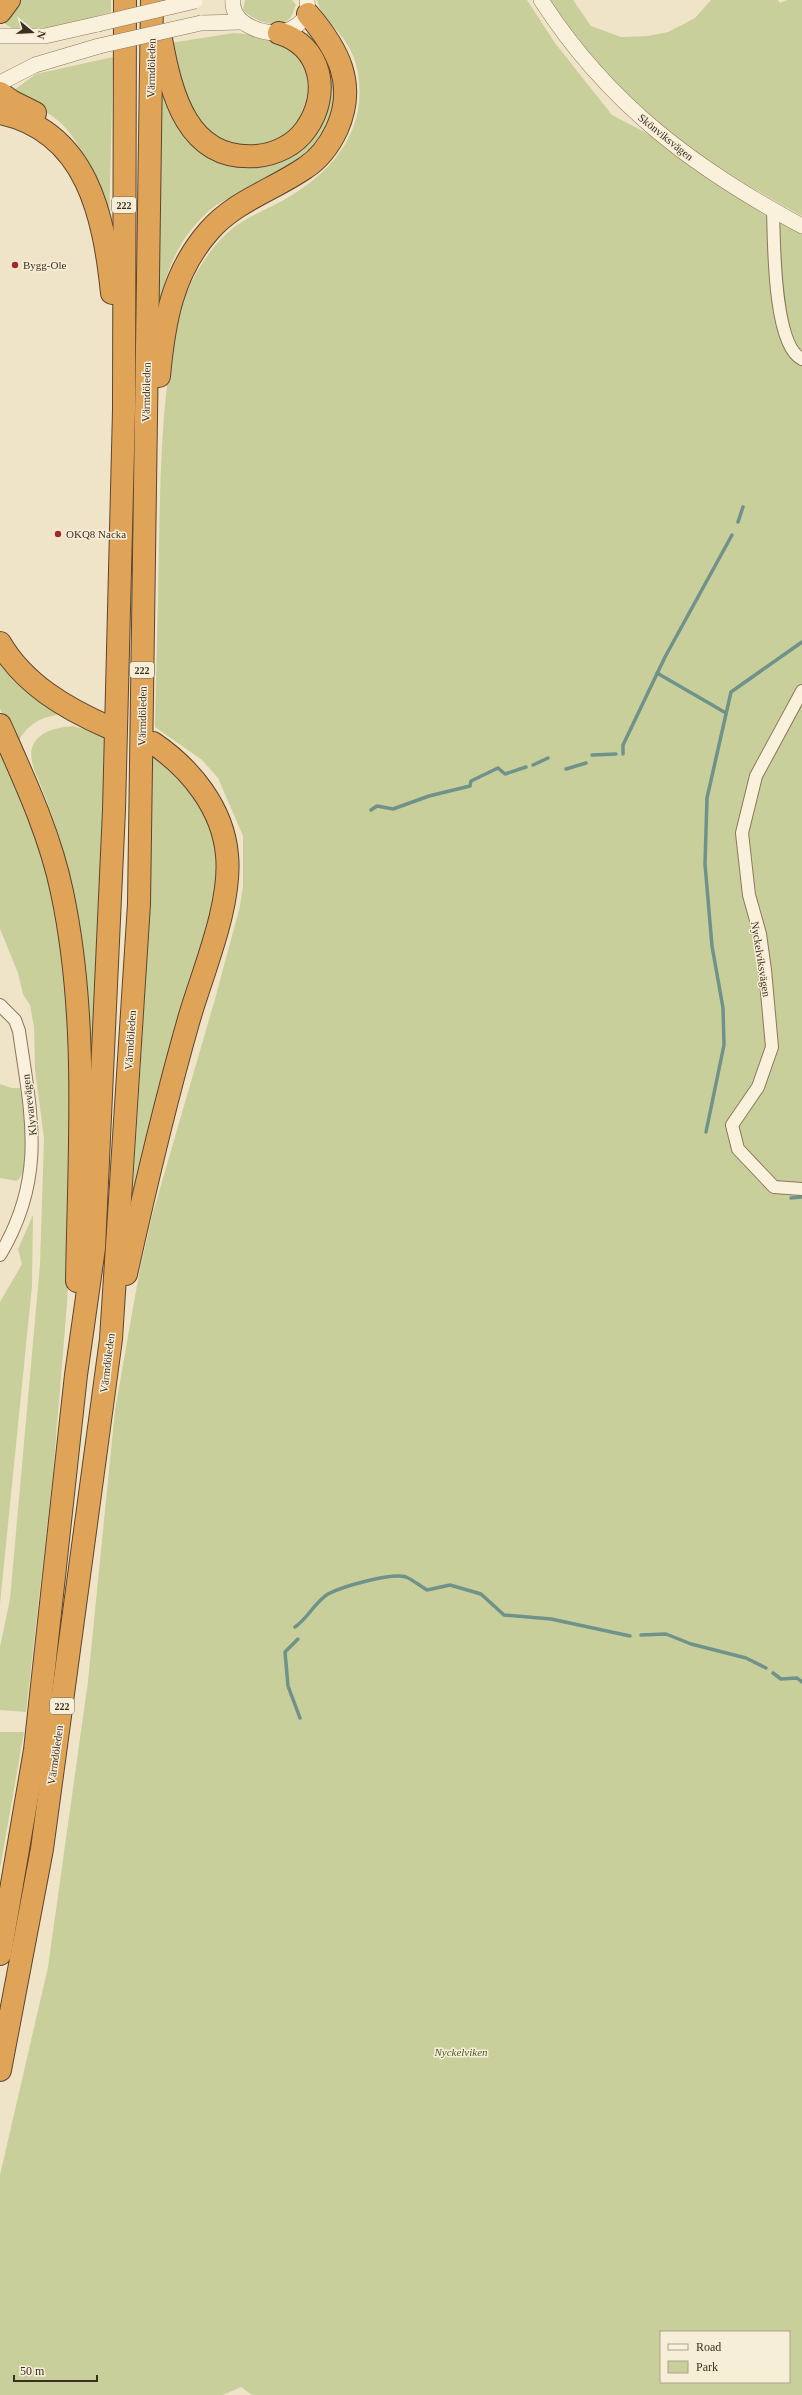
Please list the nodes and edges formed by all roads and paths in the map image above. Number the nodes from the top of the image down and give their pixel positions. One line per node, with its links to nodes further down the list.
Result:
1 (9, 0): 8 (highway)
2 (125, 0): 19 (highway, Värmdöleden / 222)
3 (153, 0): 10 (highway); 20 (highway, Värmdöleden / 222)
4 (233, 0): 9 (street)
5 (541, 0): 16 (street, Skönviksvägen)
6 (198, 1): 11 (street, bridge)
7 (308, 7): 10 (street); 20 (highway)
8 (0, 12)
9 (241, 22): 10 (street); 12 (street, bridge)
10 (279, 33)
11 (0, 36)
12 (0, 83)
13 (0, 92): 15 (highway)
14 (0, 113): 15 (highway)
15 (92, 194): 19 (highway)
16 (772, 210): 17 (street, Skönviksvägen); 18 (street)
17 (802, 226)
18 (802, 359)
19 (124, 410): 30 (highway, Värmdöleden / 222)
20 (144, 536): 29 (highway, Värmdöleden / 222)
21 (0, 643): 24 (highway)
22 (802, 691): 27 (street, Nyckelviksvägen)
23 (0, 725): 30 (highway)
24 (108, 727)
25 (152, 743): 29 (highway)
26 (0, 1005): 28 (street, Klyvarevägen)
27 (802, 1188)
28 (0, 1255)
29 (111, 1339): 32 (highway, Värmdöleden / 222)
30 (76, 1374): 31 (highway, Värmdöleden / 222)
31 (0, 1954)
32 (0, 2070)

